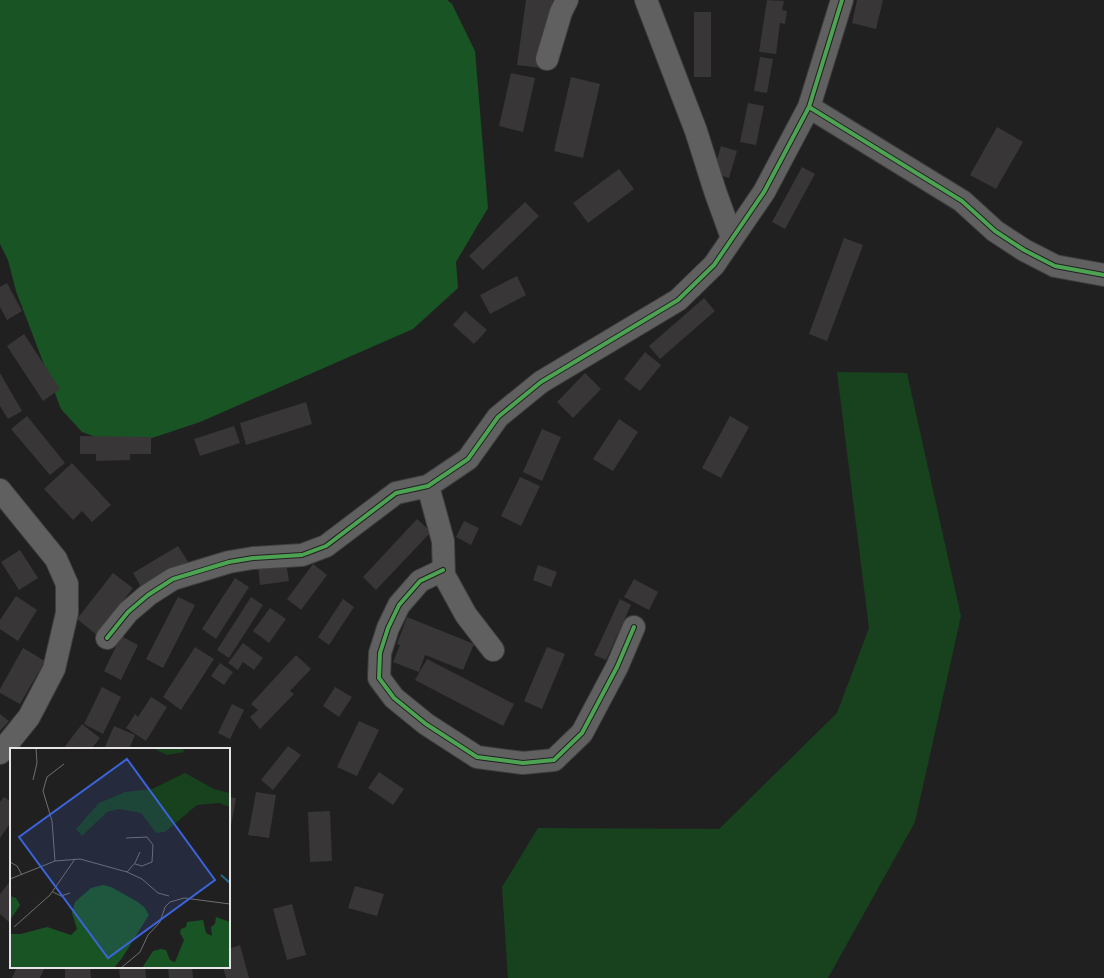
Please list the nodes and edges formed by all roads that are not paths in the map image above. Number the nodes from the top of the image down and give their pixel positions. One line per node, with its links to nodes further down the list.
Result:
1 (567, 0): 4 (street)
2 (646, 0): 6 (street)
3 (842, 0): 5 (street)
4 (547, 59)
5 (809, 107): 6 (street); 7 (street)
6 (732, 238): 8 (street)
7 (1104, 276)
8 (428, 486): 10 (street); 12 (street)
9 (0, 490): 14 (street)
10 (443, 570): 11 (street); 13 (street)
11 (634, 627)
12 (107, 638)
13 (493, 650)
14 (0, 753)

